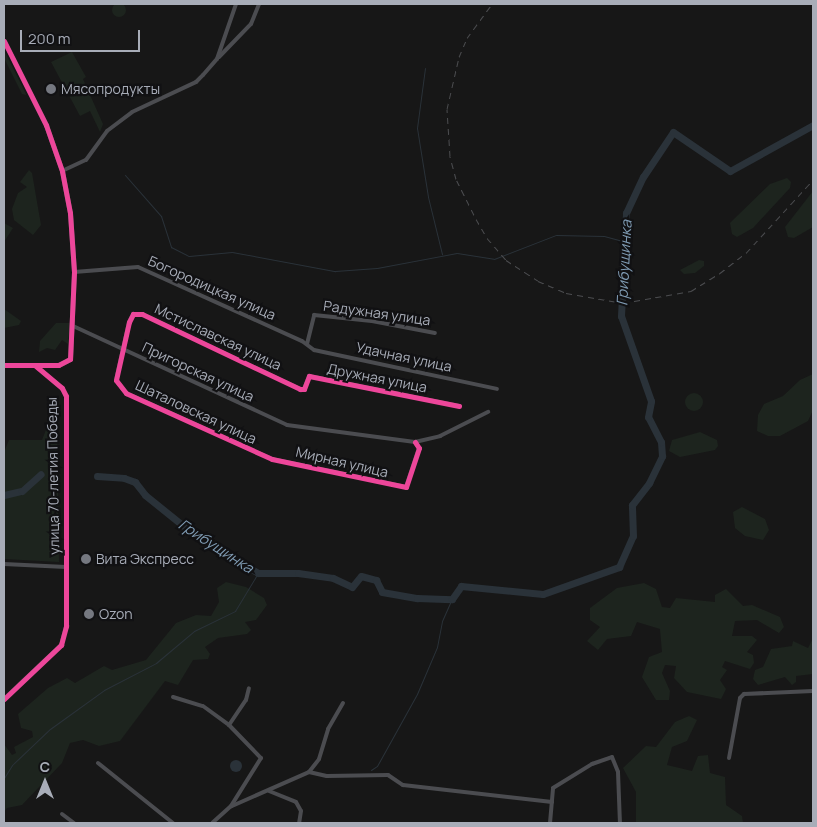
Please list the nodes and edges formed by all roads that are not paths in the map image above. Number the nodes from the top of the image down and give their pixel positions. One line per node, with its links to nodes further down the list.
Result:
1 (236, 4): 4 (street)
2 (258, 4): 4 (street)
3 (4, 41): 5 (street)
4 (217, 59): 5 (street)
5 (62, 171): 6 (street)
6 (74, 272): 7 (street); 9 (street, Богородицкая улица)
7 (73, 326): 10 (street, Пригорская улица); 12 (street)
8 (436, 333): 9 (street, Радужная улица)
9 (307, 344): 14 (street, Удачная улица)
10 (123, 350): 13 (street, Мстиславская улица); 17 (street, Пригорская улица); 19 (street, Шаталовская улица)
11 (4, 365): 12 (street)
12 (35, 365): 21 (street, улица 70-летия Победы)
13 (300, 389): 15 (street, Дружная улица)
14 (497, 389)
15 (459, 406)
16 (488, 412): 18 (street, Мирная улица)
17 (287, 425): 18 (street, Мирная улица)
18 (415, 442): 19 (street, Мирная улица)
19 (272, 459)
20 (4, 564): 21 (street, улица 70-летия Победы)
21 (66, 567): 25 (street)
22 (249, 688): 27 (street)
23 (813, 691): 28 (street)
24 (172, 697): 27 (street)
25 (4, 699)
26 (343, 703): 30 (street)
27 (229, 725): 33 (street)
28 (729, 758)
29 (98, 763): 36 (street)
30 (309, 772): 31 (street); 32 (street)
31 (269, 792): 33 (street); 38 (street)
32 (552, 802): 39 (street); 40 (street)
33 (231, 806): 37 (street)
34 (62, 814): 35 (street)
35 (74, 823)
36 (173, 823)
37 (212, 823)
38 (299, 823)
39 (550, 823)
40 (620, 823)

